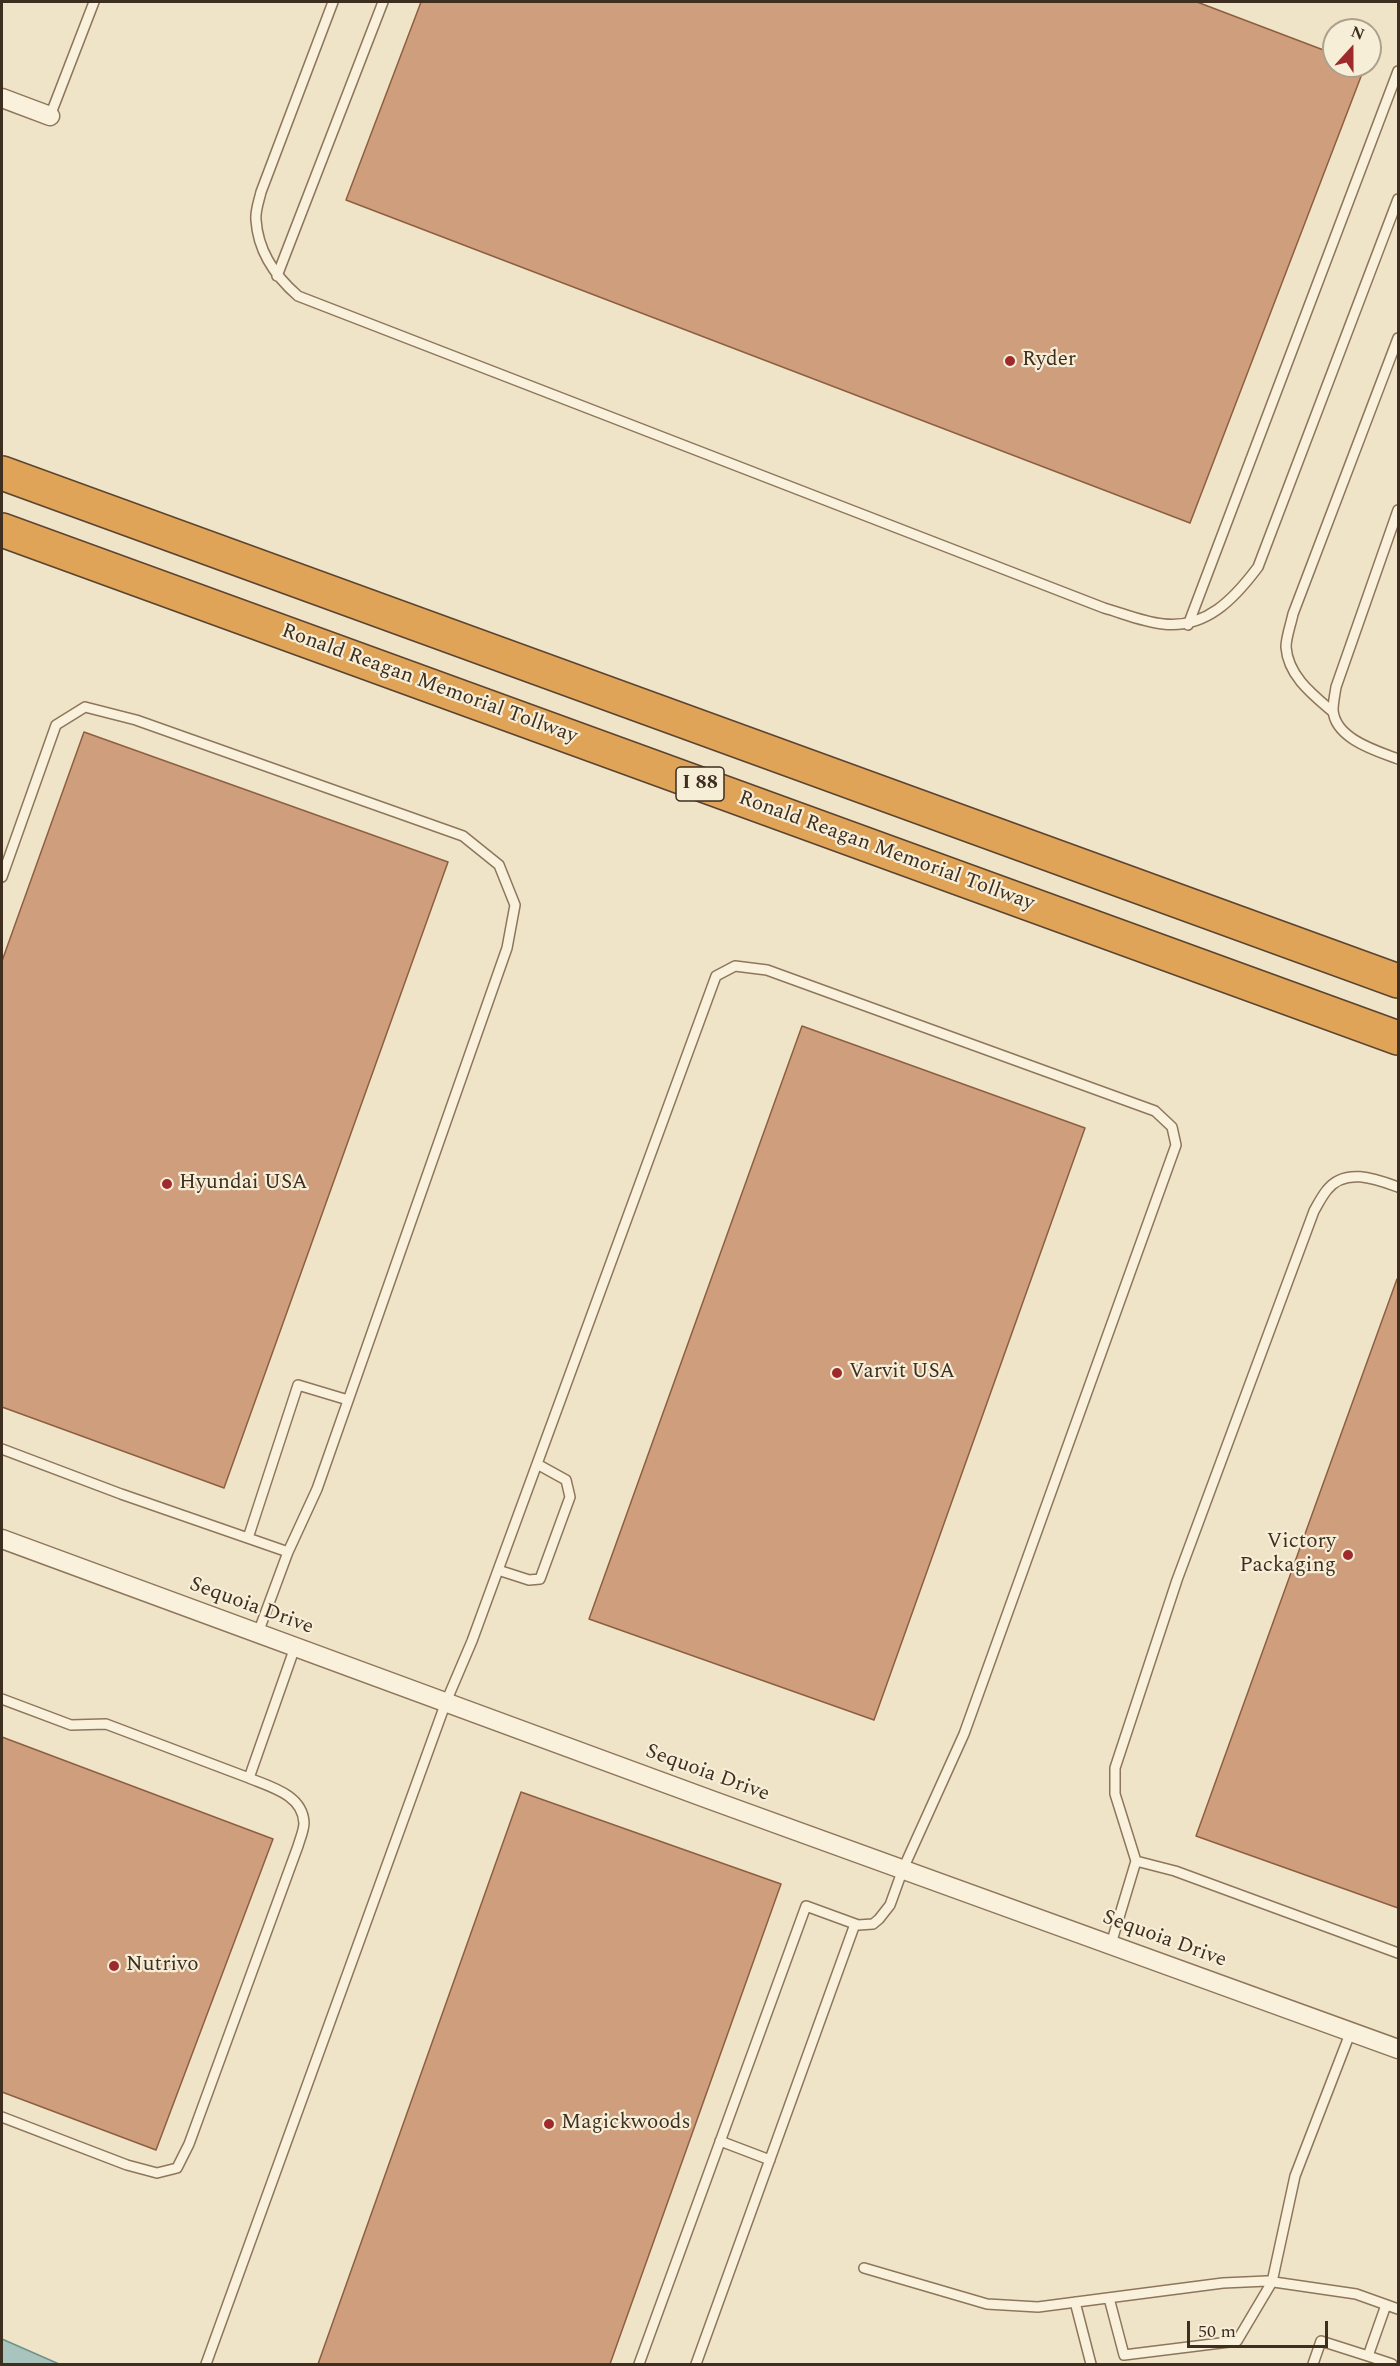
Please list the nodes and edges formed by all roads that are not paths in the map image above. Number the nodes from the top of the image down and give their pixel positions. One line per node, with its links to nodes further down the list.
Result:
1 (94, 2): 6 (lane)
2 (333, 2): 8 (lane)
3 (383, 2): 8 (lane)
4 (1398, 71): 13 (lane)
5 (2, 98): 6 (street)
6 (50, 116)
7 (1398, 199): 13 (lane)
8 (277, 276): 13 (lane)
9 (1398, 338): 14 (lane)
10 (2, 473): 17 (highway, I 88)
11 (1398, 510): 14 (lane)
12 (2, 530): 18 (highway, Ronald Reagan Memorial Tollway / I 88)
13 (1188, 625)
14 (1333, 712): 15 (lane)
15 (1398, 759)
16 (2, 877): 20 (lane)
17 (1398, 981)
18 (1398, 1038)
19 (1398, 1187): 32 (lane)
20 (348, 1400): 23 (lane); 25 (lane)
21 (2, 1449): 23 (lane)
22 (537, 1464): 26 (lane); 26 (lane); 33 (lane)
23 (248, 1538): 25 (lane)
24 (2, 1539): 27 (street, Sequoia Drive)
25 (288, 1552): 27 (lane)
26 (498, 1570): 30 (lane)
27 (258, 1633): 28 (street, Sequoia Drive)
28 (296, 1647): 30 (street, Sequoia Drive); 31 (lane)
29 (2, 1699): 31 (lane)
30 (446, 1702): 33 (street, Sequoia Drive); 49 (lane)
31 (249, 1778): 39 (lane)
32 (1136, 1861): 35 (lane); 36 (lane)
33 (903, 1869): 34 (lane); 35 (street, Sequoia Drive)
34 (855, 1924): 40 (lane); 41 (lane)
35 (1111, 1944): 37 (street, Sequoia Drive)
36 (1398, 1953)
37 (1351, 2031): 38 (street, Sequoia Drive); 43 (lane)
38 (1398, 2049)
39 (2, 2117)
40 (720, 2142): 41 (lane); 50 (lane)
41 (770, 2160): 51 (lane)
42 (864, 2268): 45 (lane)
43 (1272, 2282): 44 (lane); 44 (lane); 46 (lane)
44 (1109, 2298): 45 (lane)
45 (1075, 2302): 52 (lane)
46 (1386, 2305): 47 (lane); 48 (lane)
47 (1398, 2309)
48 (1368, 2356): 53 (lane); 54 (lane)
49 (206, 2364)
50 (639, 2364)
51 (696, 2364)
52 (1091, 2364)
53 (1313, 2364)
54 (1392, 2364)

